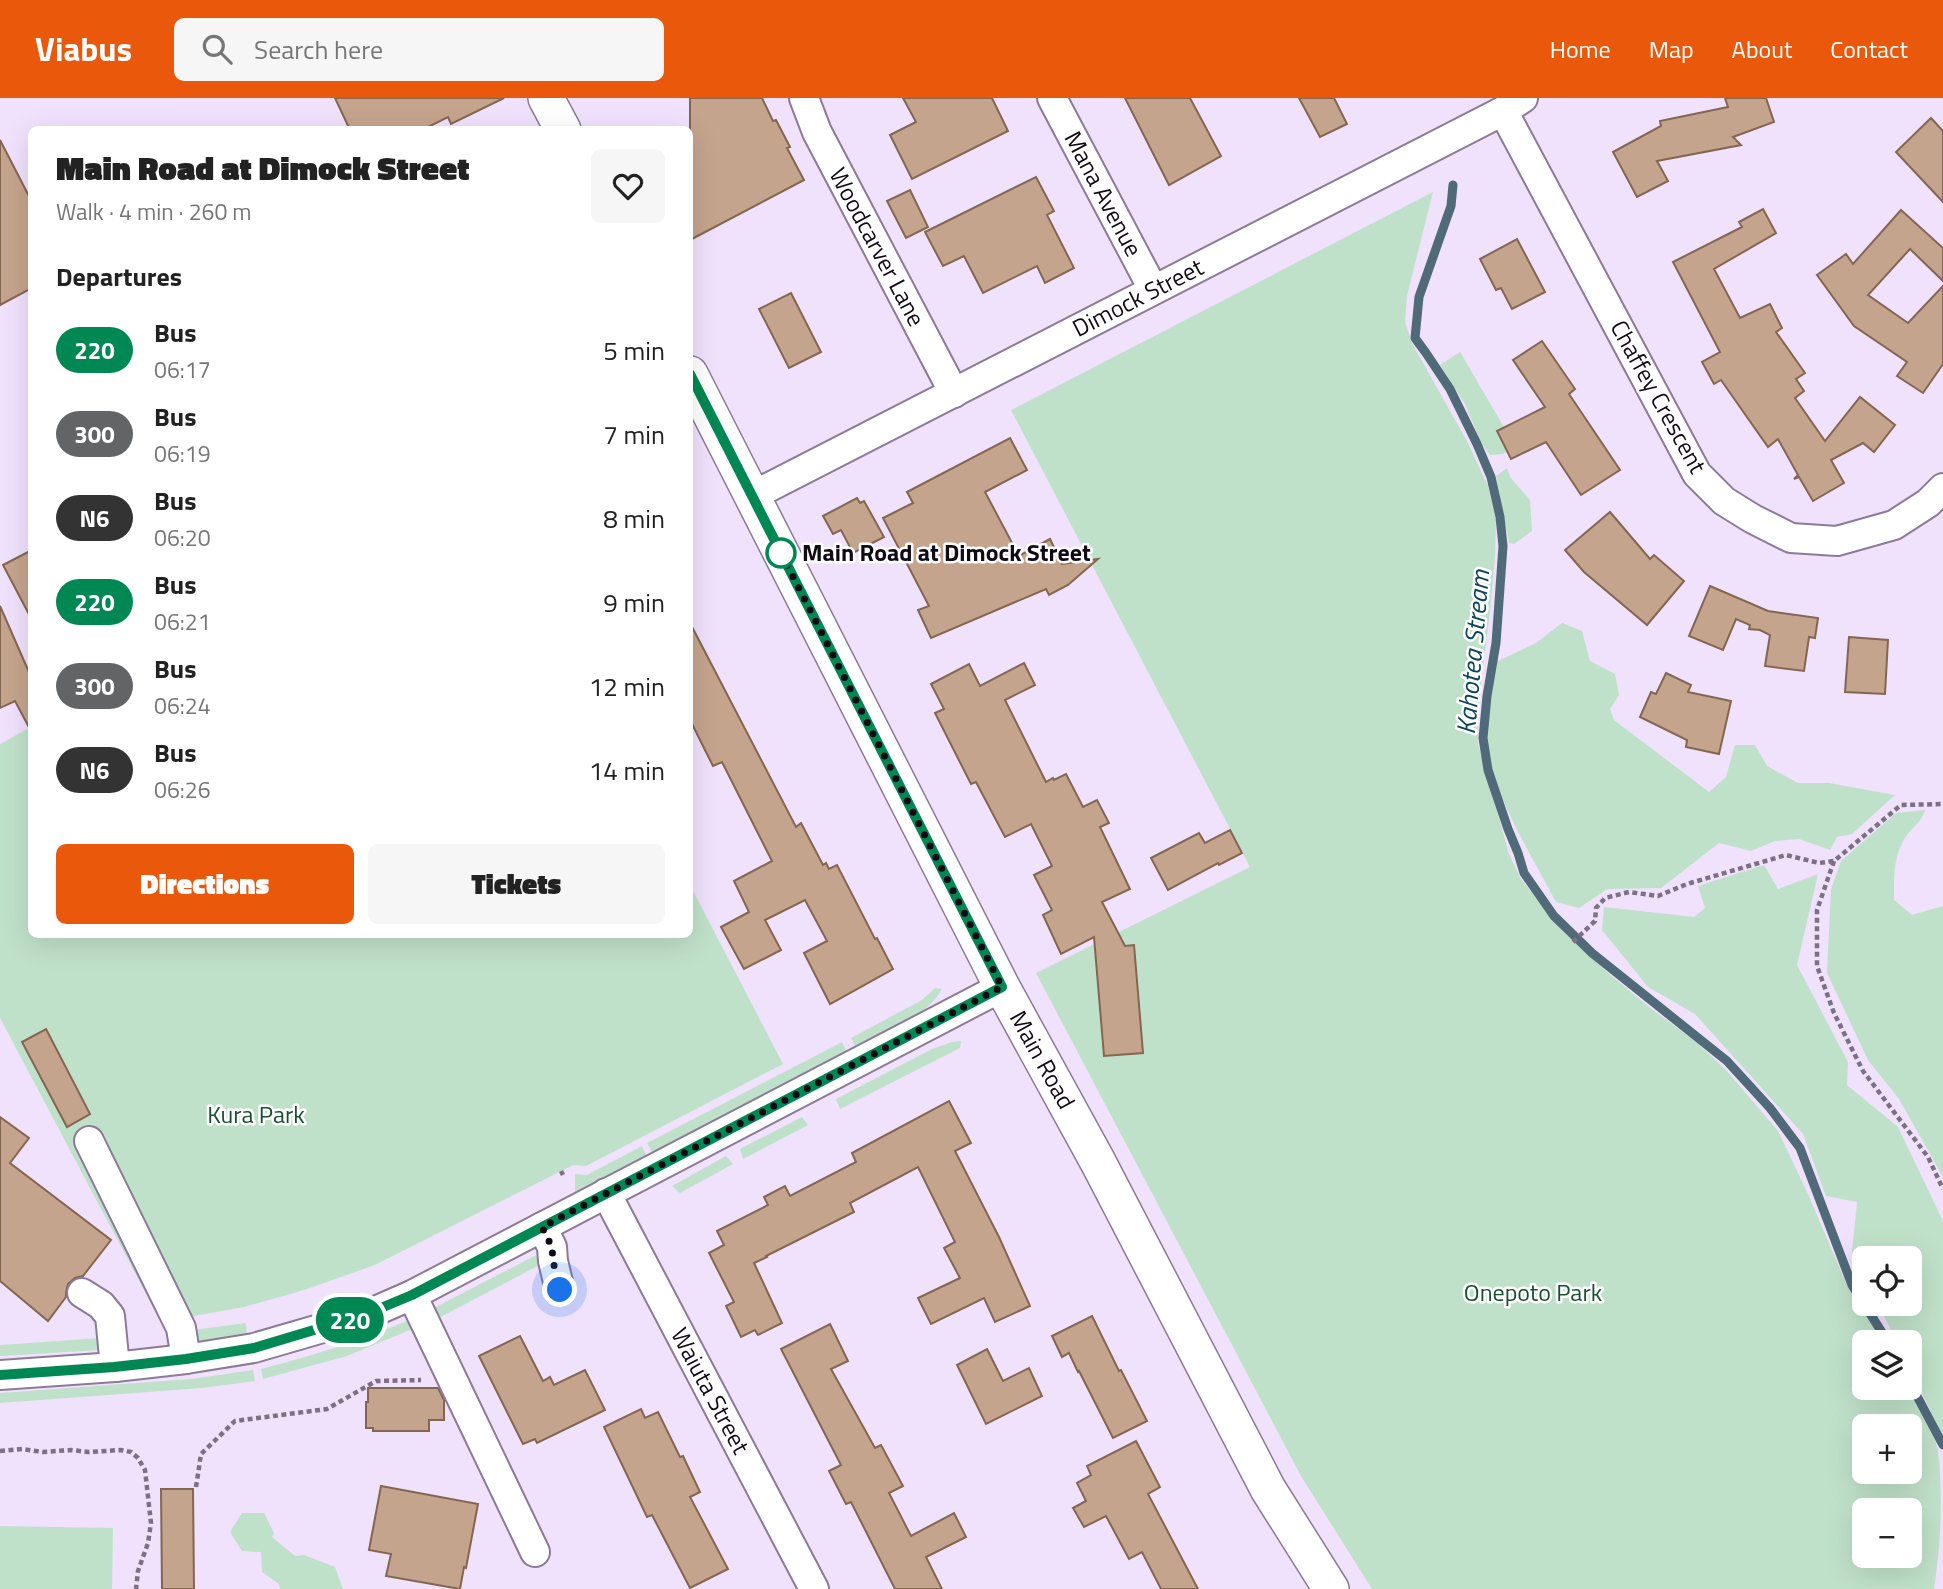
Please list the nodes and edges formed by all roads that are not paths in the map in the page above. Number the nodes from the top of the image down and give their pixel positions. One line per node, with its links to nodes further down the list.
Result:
1 (804, 98): 6 (street, Woodcarver Lane)
2 (1052, 98): 4 (street, Mana Avenue)
3 (1513, 104): 4 (street, Dimock Street); 7 (street, Chaffey Crescent)
4 (1153, 289): 6 (street, Dimock Street)
5 (693, 380): 8 (main road, Main Road)
6 (954, 393): 8 (street, Dimock Street)
7 (1943, 488)
8 (752, 496): 9 (main road, Main Road)
9 (1002, 987): 11 (street); 21 (main road, Main Road)
10 (89, 1141): 16 (street)
11 (606, 1194): 12 (street); 20 (street, Waiuta Street)
12 (542, 1227): 13 (street); 15 (street)
13 (560, 1290)
14 (82, 1293): 17 (street)
15 (412, 1295): 16 (street); 19 (street)
16 (186, 1359): 17 (street)
17 (114, 1367): 18 (street)
18 (0, 1375)
19 (535, 1552)
20 (814, 1589)
21 (1331, 1589)

